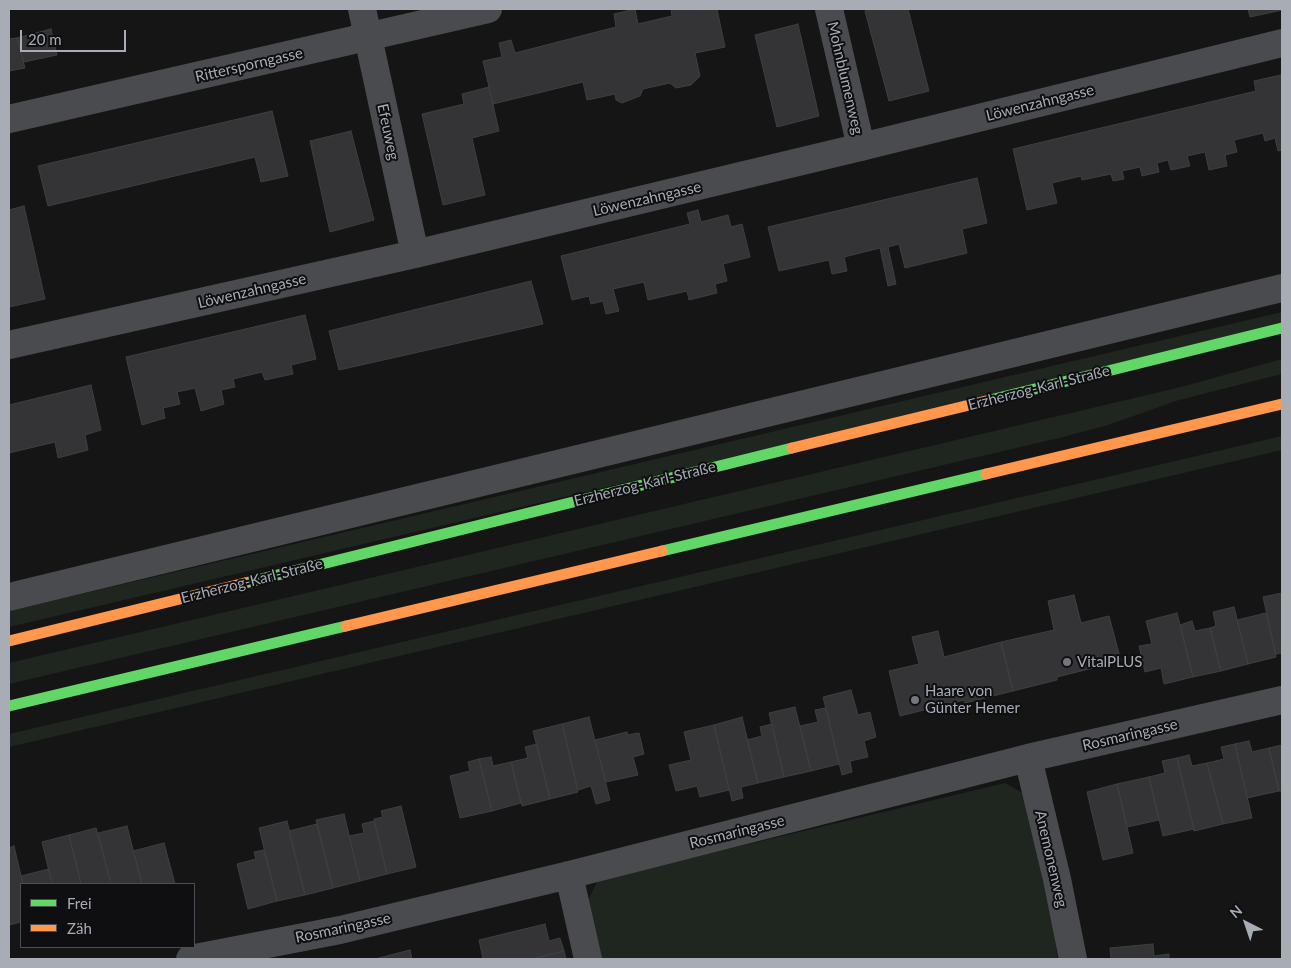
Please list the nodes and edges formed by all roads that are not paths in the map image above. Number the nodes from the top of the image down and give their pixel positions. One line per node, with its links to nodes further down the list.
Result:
1 (362, 9): 4 (street, Efeuweg)
2 (488, 9): 4 (street, Rittersporngasse)
3 (829, 9): 7 (street, Mohnblumenweg)
4 (368, 38): 6 (street, Rittersporngasse); 8 (street, Efeuweg)
5 (1282, 43): 7 (street, Löwenzahngasse)
6 (9, 119)
7 (861, 147): 8 (street, Löwenzahngasse)
8 (415, 254): 11 (street, Löwenzahngasse)
9 (1282, 288): 13 (street)
10 (1282, 328): 14 (main road, Erzherzog-Karl-Straße)
11 (9, 345)
12 (1282, 404): 16 (main road)
13 (9, 597)
14 (9, 641)
15 (1282, 700): 17 (street, Rosmaringasse)
16 (9, 706)
17 (1028, 758): 18 (street, Rosmaringasse); 21 (street, Anemonenweg)
18 (569, 874): 19 (street, Rosmaringasse); 20 (street)
19 (190, 959)
20 (588, 959)
21 (1073, 959)

